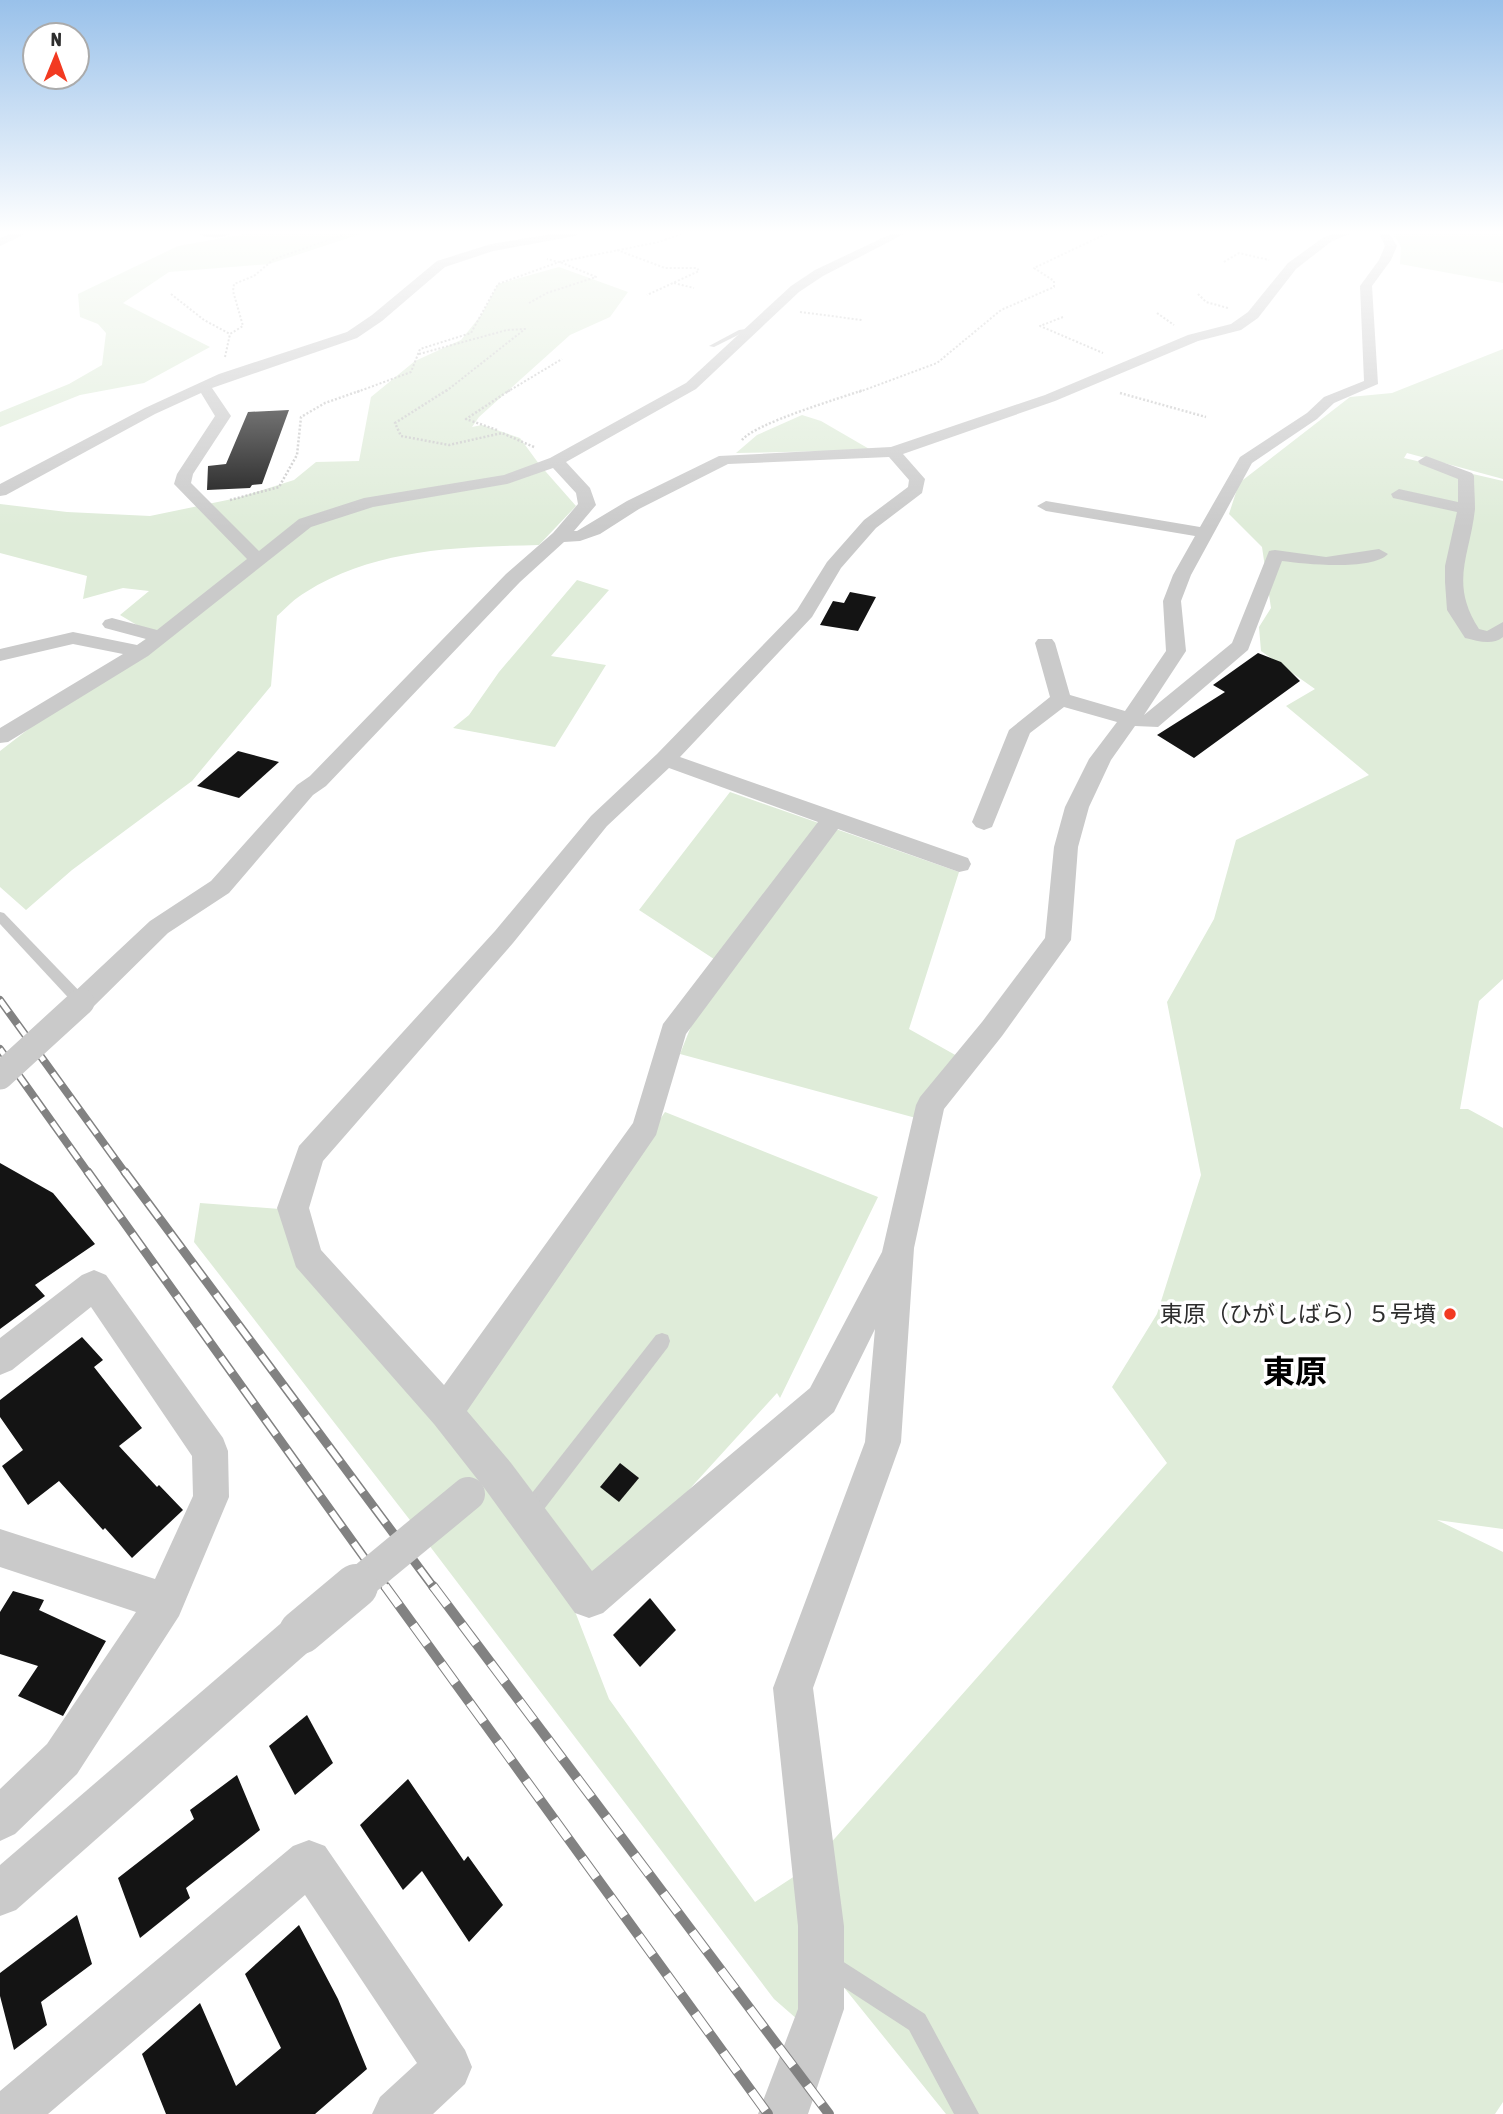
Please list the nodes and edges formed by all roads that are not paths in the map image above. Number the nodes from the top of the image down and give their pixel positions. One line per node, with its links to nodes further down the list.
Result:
1 (357, 332): 7 (street)
2 (740, 332): 6 (lane)
3 (751, 332): 9 (street)
4 (1218, 332): 8 (street)
5 (1368, 332): 15 (street)
6 (712, 346)
7 (204, 387): 11 (street); 18 (street)
8 (893, 452): 16 (street); 28 (street)
9 (556, 461): 16 (street); 18 (street)
10 (1426, 461): 14 (street)
11 (0, 491)
12 (1399, 494): 14 (street)
13 (1046, 506): 15 (street)
14 (1466, 509): 20 (street)
15 (1207, 533): 26 (street)
16 (559, 537): 33 (street)
17 (1379, 554): 26 (street)
18 (257, 559): 21 (street)
19 (112, 624): 21 (street)
20 (1503, 628)
21 (162, 637): 23 (street)
22 (1045, 643): 25 (street)
23 (141, 652): 24 (street); 27 (street)
24 (0, 655)
25 (1061, 699): 26 (street); 30 (street)
26 (1129, 719): 35 (street)
27 (0, 737)
28 (665, 759): 29 (street); 38 (street)
29 (833, 819): 31 (street); 38 (street)
30 (984, 821)
31 (959, 864)
32 (0, 916): 33 (lane)
33 (81, 1002): 34 (street, bridge)
34 (0, 1076)
35 (898, 1248): 40 (street); 45 (street)
36 (662, 1341): 40 (lane)
37 (0, 1359): 42 (street)
38 (446, 1412): 39 (street)
39 (483, 1485): 40 (street); 44 (street, bridge)
40 (527, 1515)
41 (0, 1548): 42 (street)
42 (165, 1602): 43 (street)
43 (0, 1819)
44 (0, 1894)
45 (821, 1959): 48 (street); 49 (lane)
46 (10, 2114): 47 (street)
47 (397, 2114)
48 (783, 2114)
49 (967, 2114)

